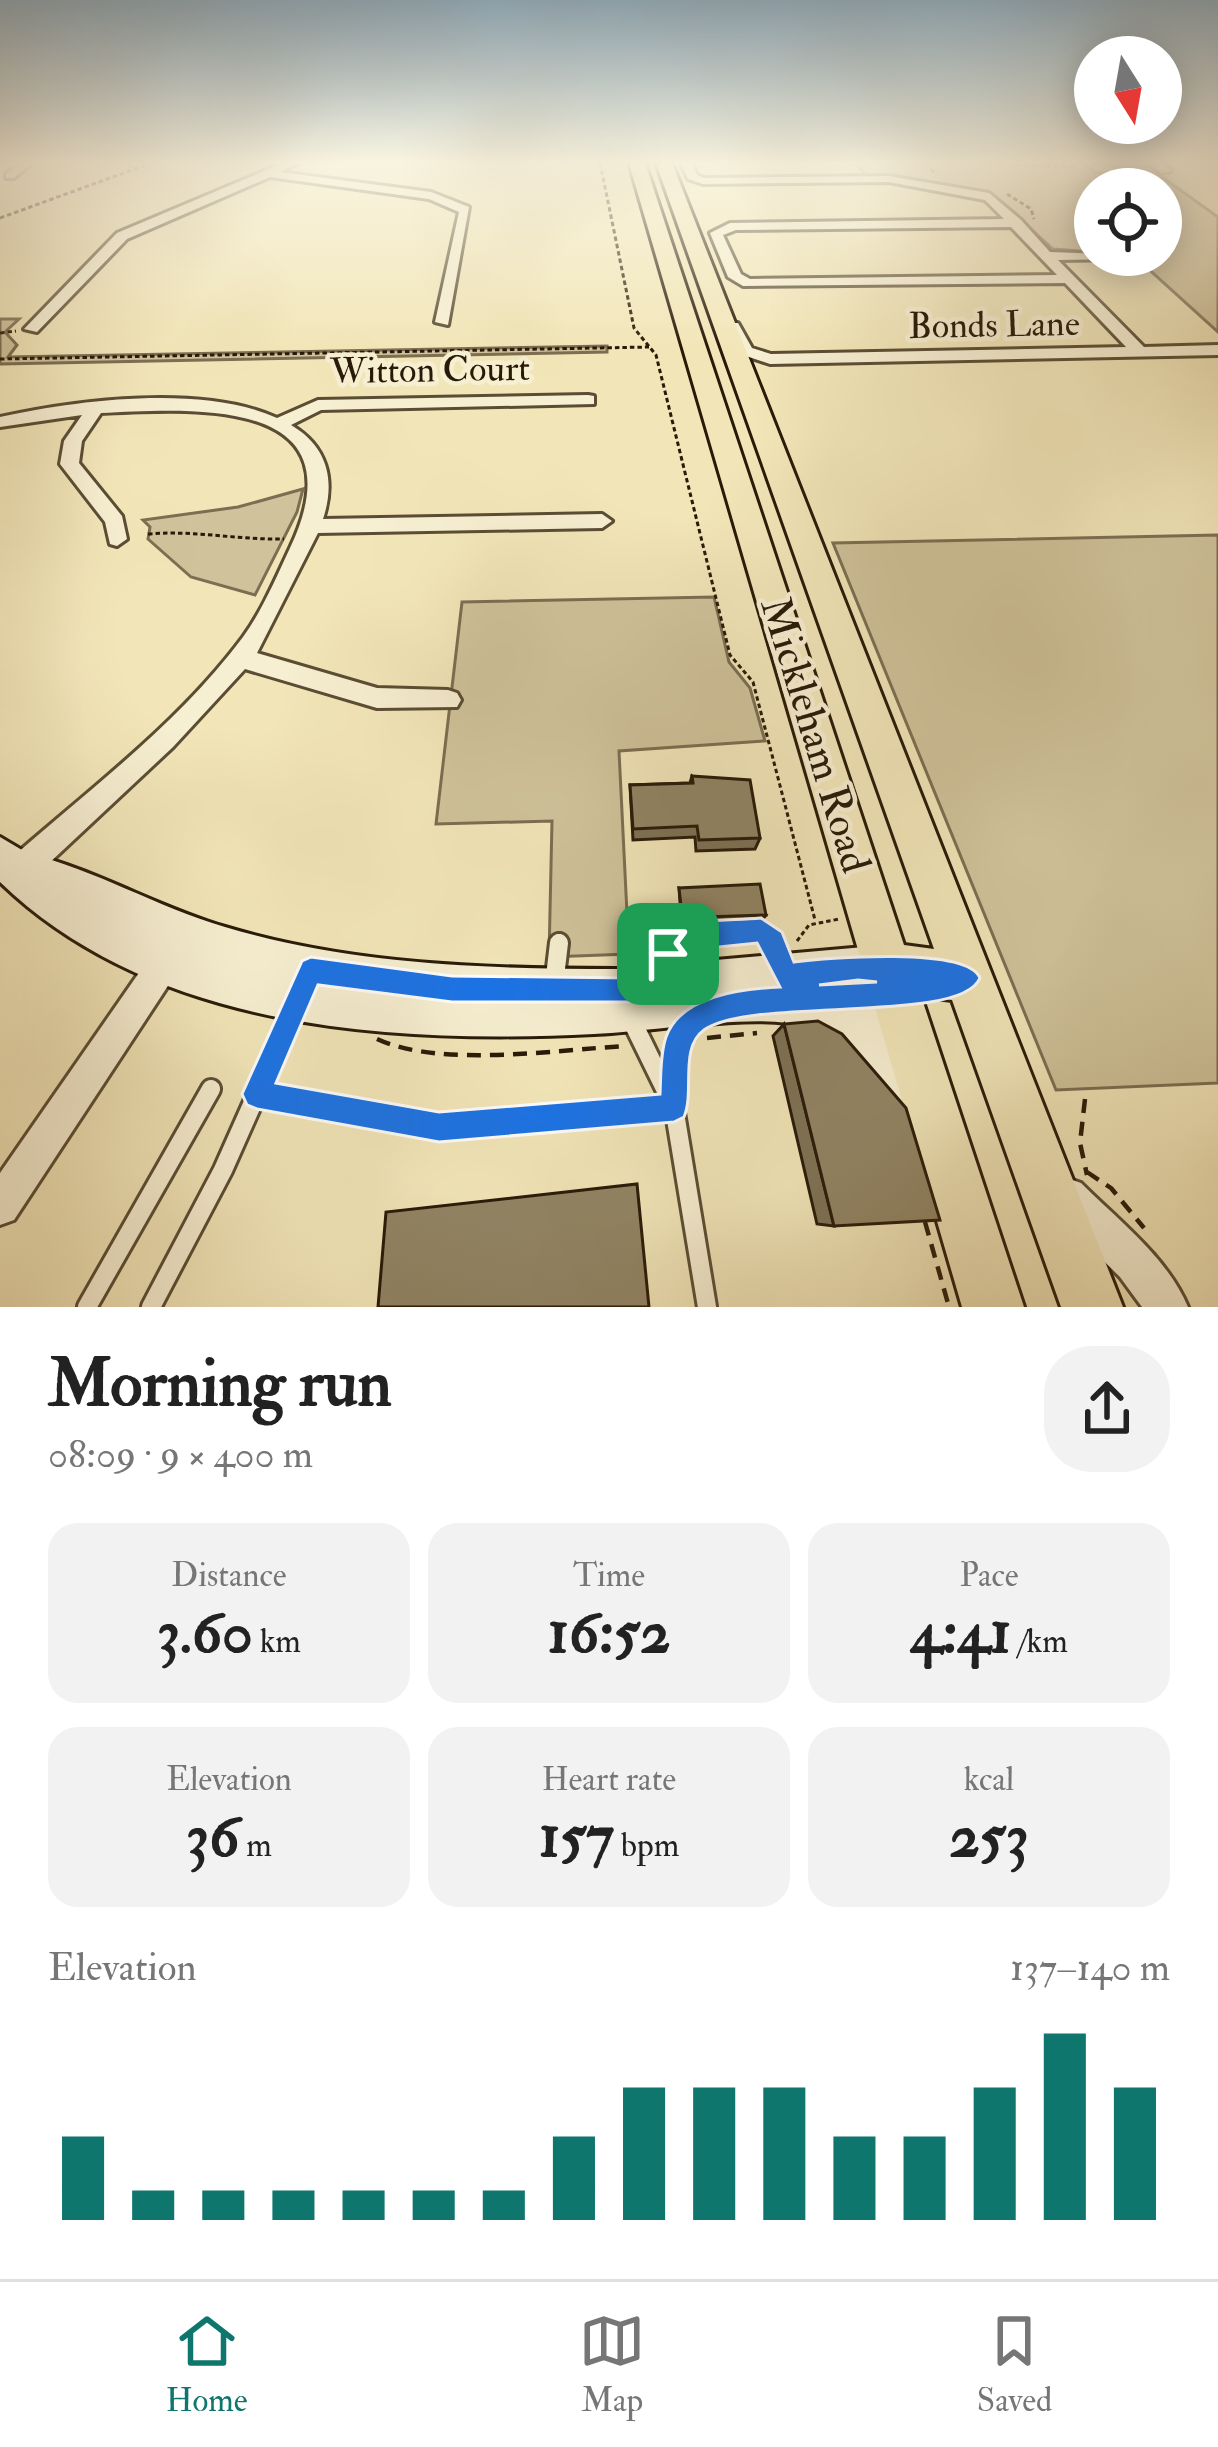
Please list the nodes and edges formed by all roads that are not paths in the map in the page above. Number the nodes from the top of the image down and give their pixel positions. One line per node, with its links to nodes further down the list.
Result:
1 (152, 224): 12 (street)
2 (462, 224): 11 (street)
3 (657, 224): 29 (main road, Mickleham Road)
4 (686, 224): 9 (main road, Mickleham Road)
5 (922, 224): 10 (street)
6 (1018, 224): 7 (street)
7 (1048, 256): 8 (street); 10 (street)
8 (1074, 256)
9 (704, 271): 15 (main road, Mickleham Road); 15 (street)
10 (1070, 279): 14 (street)
11 (443, 322)
12 (32, 329)
13 (1218, 350): 14 (street, Bonds Lane)
14 (1140, 352): 15 (street, Bonds Lane)
15 (758, 371): 28 (main road, Mickleham Road)
16 (588, 400): 19 (street, Witton Court)
17 (94, 410): 18 (street); 19 (street); 22 (street)
18 (0, 422)
19 (278, 424): 21 (street)
20 (602, 521): 21 (street)
21 (311, 526): 23 (street)
22 (117, 539)
23 (241, 658): 24 (street); 25 (street)
24 (448, 700)
25 (10, 863): 27 (street)
26 (559, 941): 32 (lane)
27 (175, 947): 30 (street); 39 (street)
28 (967, 978): 29 (main road); 37 (main road, Mickleham Road)
29 (891, 981): 31 (street); 38 (main road, Mickleham Road)
30 (306, 984): 32 (street); 35 (lane)
31 (772, 985): 33 (street); 33 (lane); 36 (lane); 38 (street)
32 (554, 990): 33 (street)
33 (650, 991): 36 (lane)
34 (211, 1089): 40 (lane)
35 (257, 1094): 36 (lane); 41 (lane)
36 (674, 1107): 42 (lane)
37 (1043, 1175): 44 (main road, Mickleham Road); 45 (street, Mickleham Road)
38 (939, 1200): 43 (main road, Mickleham Road)
39 (0, 1206)
40 (88, 1307)
41 (151, 1307)
42 (707, 1307)
43 (993, 1307)
44 (1092, 1307)
45 (1167, 1307)

